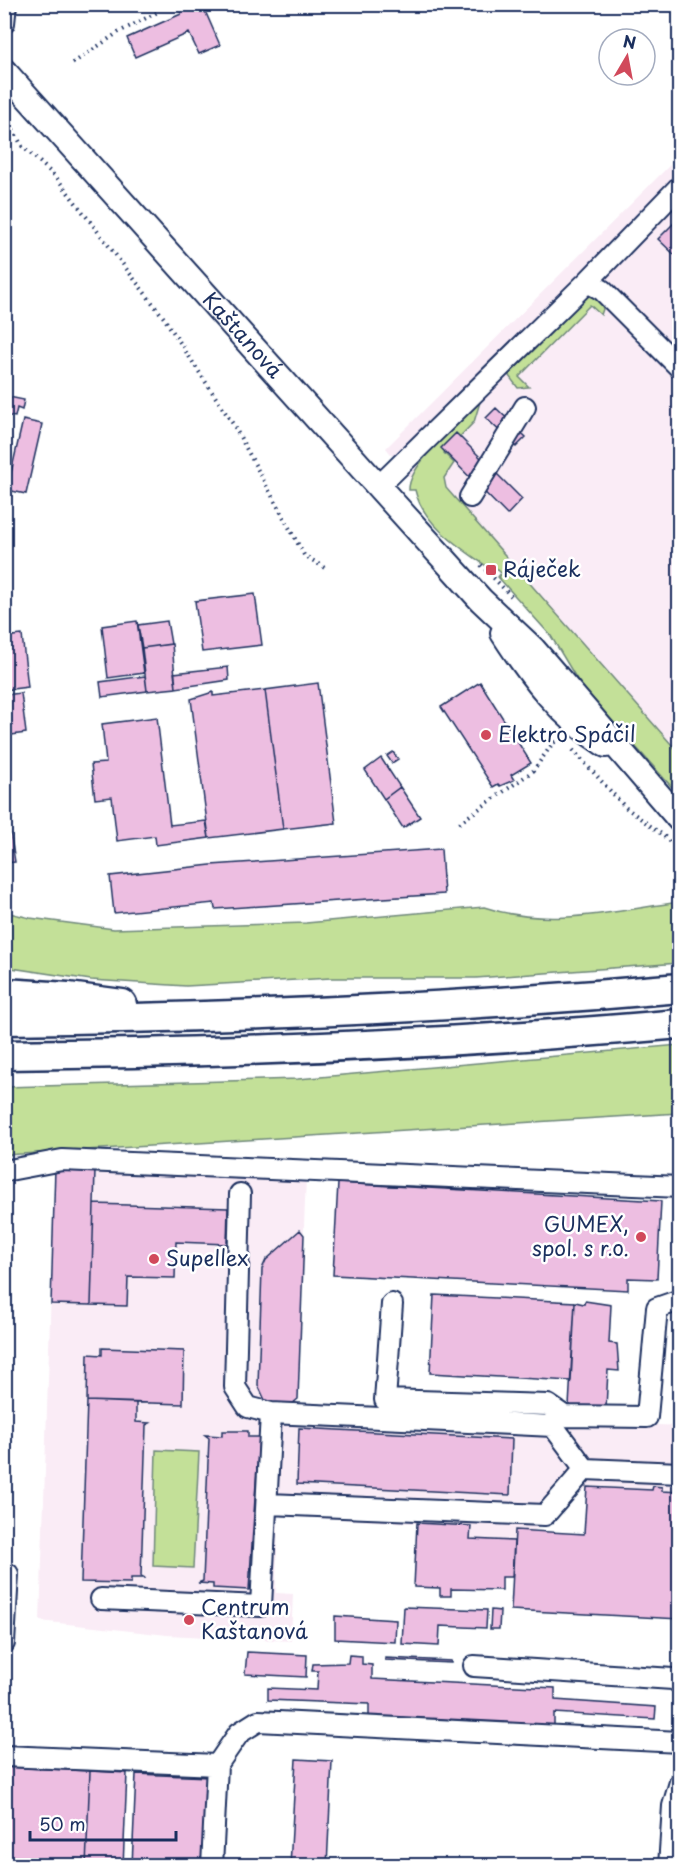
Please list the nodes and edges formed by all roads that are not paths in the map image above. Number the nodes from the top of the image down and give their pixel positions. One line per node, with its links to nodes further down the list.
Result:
1 (6, 4): 2 (street)
2 (4, 22)
3 (6, 72): 8 (main road, Kaštanová)
4 (680, 186): 5 (street)
5 (587, 282): 6 (street); 8 (street)
6 (680, 368)
7 (525, 407): 9 (street)
8 (378, 487): 10 (main road, Kaštanová)
9 (470, 497)
10 (680, 820)
11 (4, 979): 14 (highway)
12 (680, 988): 15 (highway)
13 (4, 993): 14 (highway)
14 (68, 997): 15 (highway)
15 (204, 1016): 16 (highway)
16 (4, 1020)
17 (680, 1024): 18 (highway)
18 (4, 1055)
19 (4, 1171): 20 (street)
20 (680, 1187)
21 (240, 1194): 24 (street)
22 (680, 1300): 23 (street)
23 (392, 1304)
24 (272, 1413): 25 (street); 27 (street)
25 (585, 1469): 26 (street); 27 (street)
26 (680, 1473)
27 (268, 1504): 29 (street)
28 (8, 1574): 30 (street)
29 (101, 1599)
30 (4, 1643)
31 (474, 1666): 32 (street)
32 (680, 1683)
33 (680, 1742): 35 (street)
34 (4, 1755): 35 (street)
35 (217, 1766): 37 (street)
36 (680, 1782): 38 (street)
37 (212, 1866)
38 (669, 1866)

